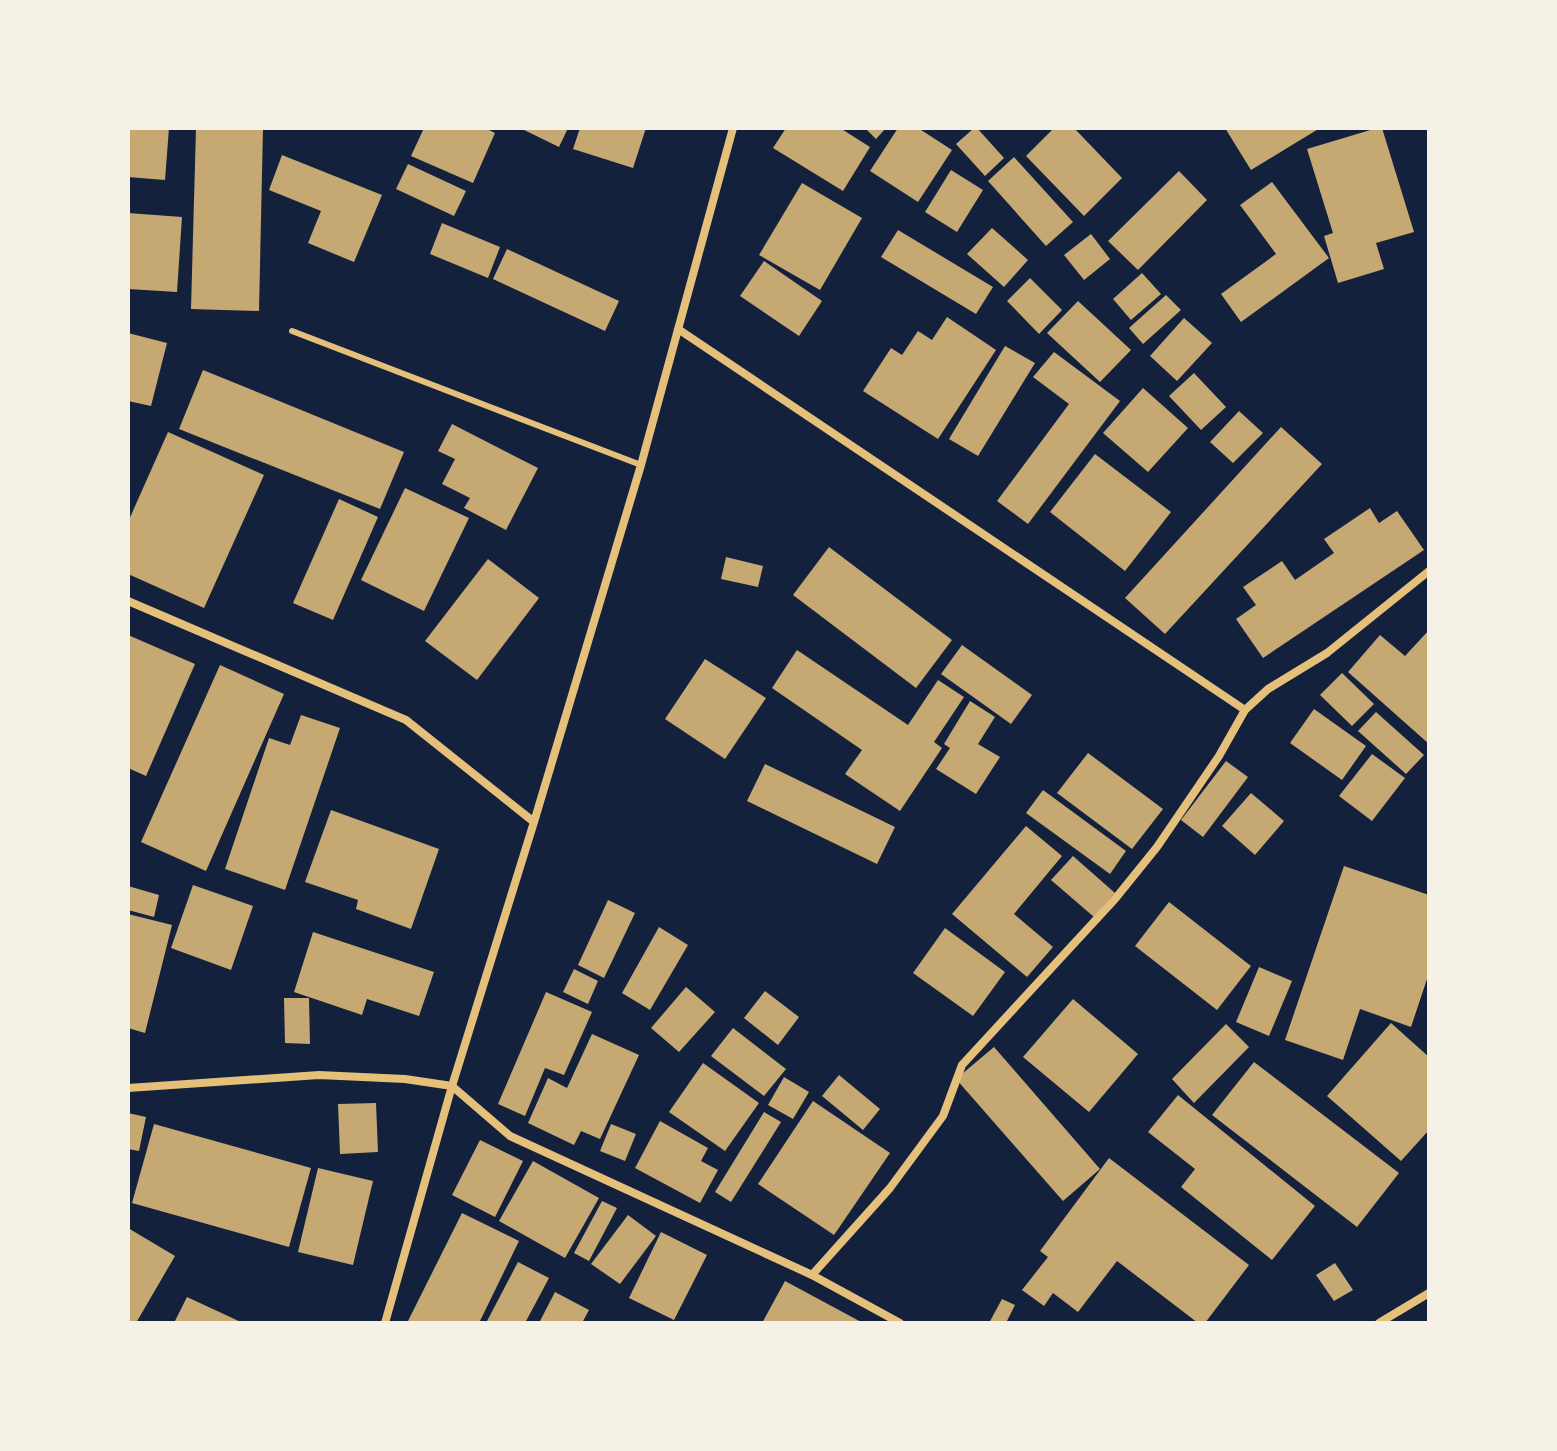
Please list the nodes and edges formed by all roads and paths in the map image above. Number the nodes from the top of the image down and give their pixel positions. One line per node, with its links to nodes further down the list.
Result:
1 (733, 128): 2 (street)
2 (678, 329): 4 (street); 7 (street)
3 (292, 331): 4 (lane)
4 (641, 465): 8 (street)
5 (1429, 571): 7 (street)
6 (128, 601): 8 (street)
7 (1245, 710): 11 (street)
8 (534, 822): 9 (street)
9 (452, 1086): 10 (street); 11 (street); 13 (street)
10 (128, 1088)
11 (812, 1275): 14 (street)
12 (1429, 1293): 15 (street)
13 (385, 1323)
14 (900, 1323)
15 (1379, 1323)

